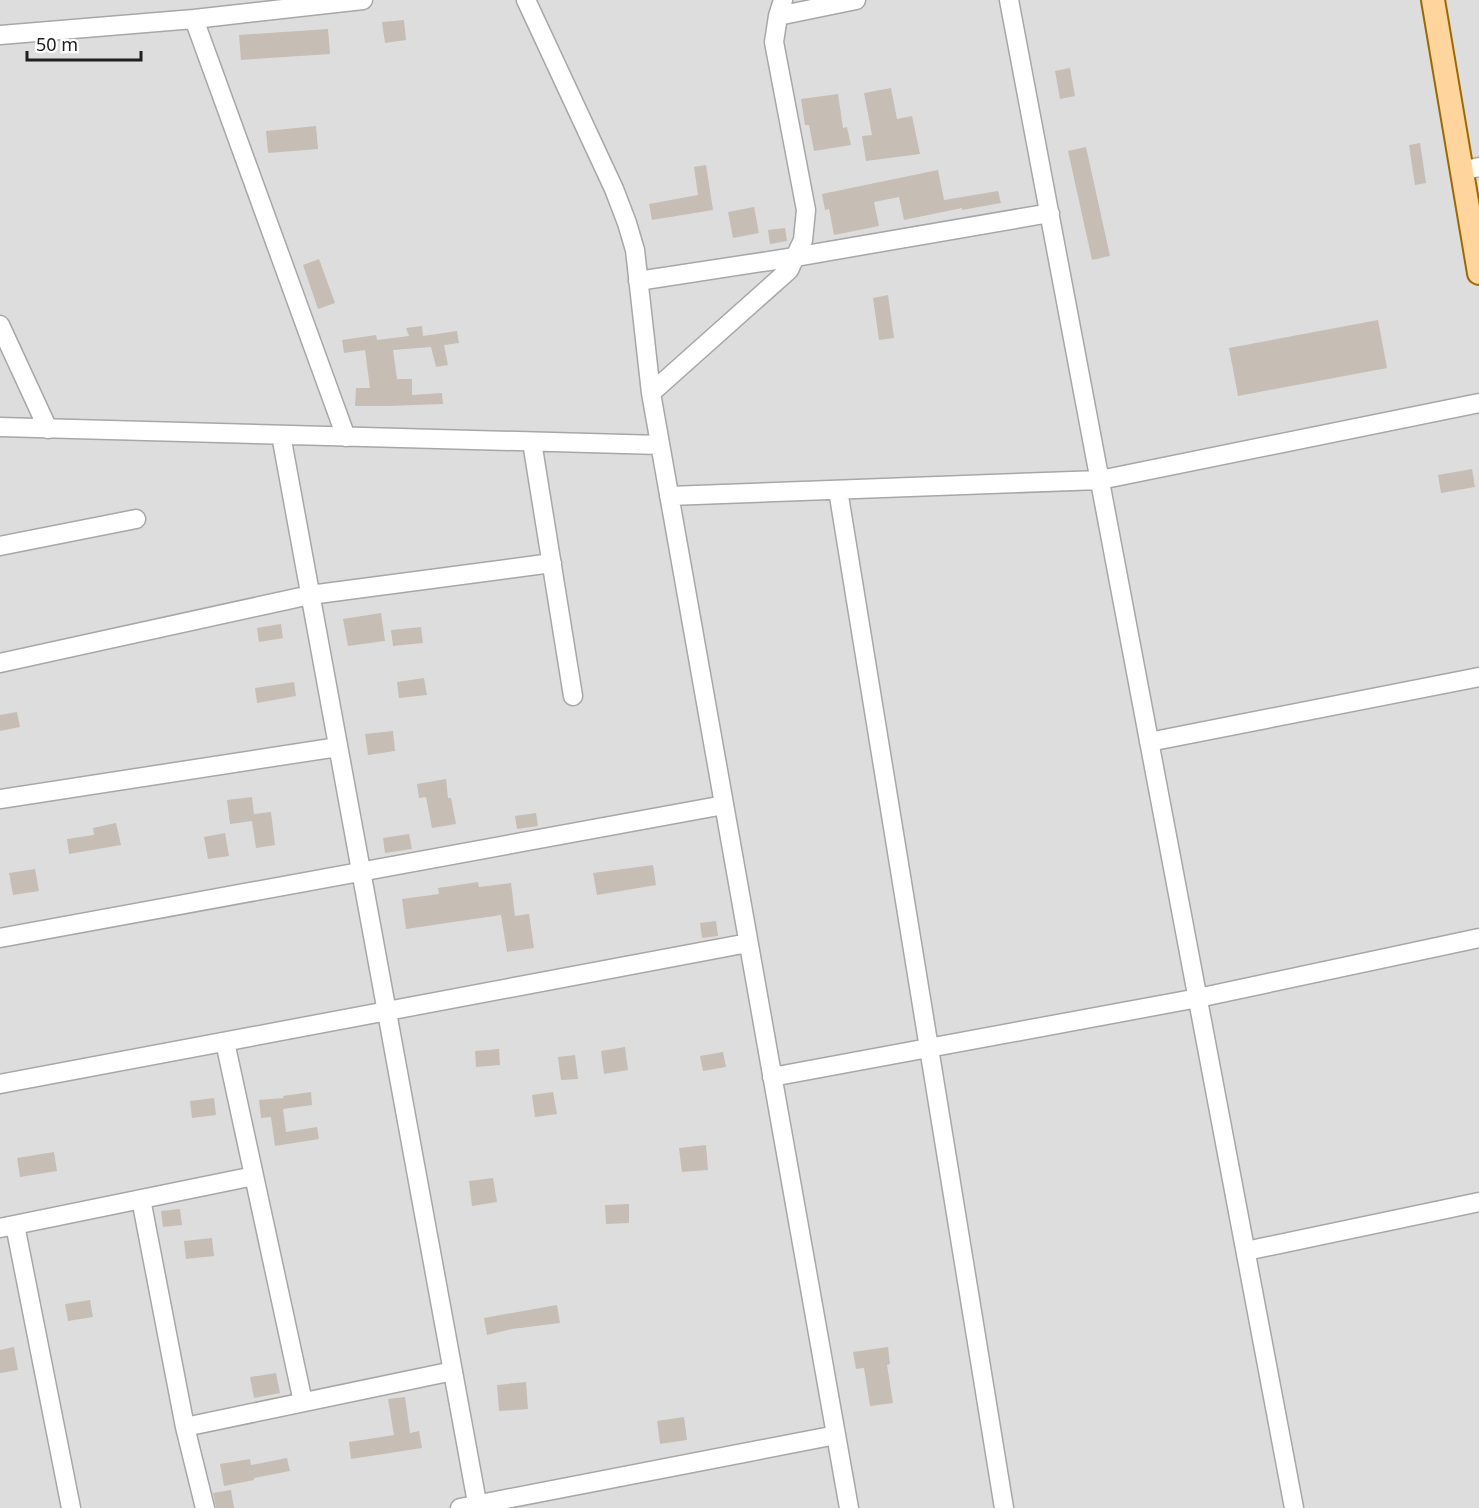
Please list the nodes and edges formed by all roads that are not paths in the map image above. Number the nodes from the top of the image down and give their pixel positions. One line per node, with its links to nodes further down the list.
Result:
1 (363, 0): 7 (street)
2 (526, 0): 13 (street)
3 (856, 0): 6 (street)
4 (1009, 0): 10 (street)
5 (1433, 0): 9 (main road)
6 (780, 8): 11 (street)
7 (194, 19): 8 (street); 20 (street)
8 (0, 35)
9 (1470, 169): 12 (main road)
10 (1050, 213): 11 (street); 23 (street)
11 (795, 256): 13 (street); 15 (street)
12 (1479, 273)
13 (638, 281): 15 (street)
14 (0, 325): 18 (street)
15 (651, 393): 22 (street)
16 (1479, 403): 23 (street)
17 (0, 428): 18 (street)
18 (48, 429): 19 (street)
19 (280, 435): 20 (street); 29 (street)
20 (346, 437): 21 (street)
21 (532, 442): 22 (street); 28 (street)
22 (660, 445): 25 (street)
23 (1100, 480): 24 (street); 33 (street)
24 (838, 490): 25 (street); 44 (street)
25 (669, 496): 36 (street)
26 (136, 519): 27 (street)
27 (0, 546)
28 (552, 563): 29 (street); 32 (street)
29 (310, 595): 30 (street); 34 (street)
30 (0, 663)
31 (1479, 677): 33 (street)
32 (573, 696)
33 (1149, 742): 41 (street)
34 (338, 747): 35 (street); 37 (street)
35 (0, 799)
36 (724, 805): 37 (street); 40 (street)
37 (361, 872): 38 (street); 42 (street)
38 (0, 938)
39 (1479, 938): 41 (street)
40 (748, 943): 42 (street); 45 (street)
41 (1198, 998): 44 (street); 51 (street)
42 (386, 1012): 43 (street); 52 (street)
43 (225, 1042): 46 (street); 47 (street)
44 (928, 1048): 45 (street); 60 (street)
45 (772, 1077): 55 (street)
46 (0, 1084)
47 (254, 1176): 48 (street); 53 (street)
48 (141, 1199): 50 (street); 54 (street)
49 (1479, 1202): 51 (street)
50 (8, 1227): 57 (street)
51 (1246, 1251): 61 (street)
52 (453, 1371): 53 (street); 56 (street)
53 (303, 1402): 54 (street)
54 (185, 1427): 58 (street)
55 (836, 1435): 56 (street); 59 (street)
56 (472, 1507)
57 (71, 1508)
58 (205, 1508)
59 (849, 1508)
60 (1004, 1508)
61 (1294, 1508)

